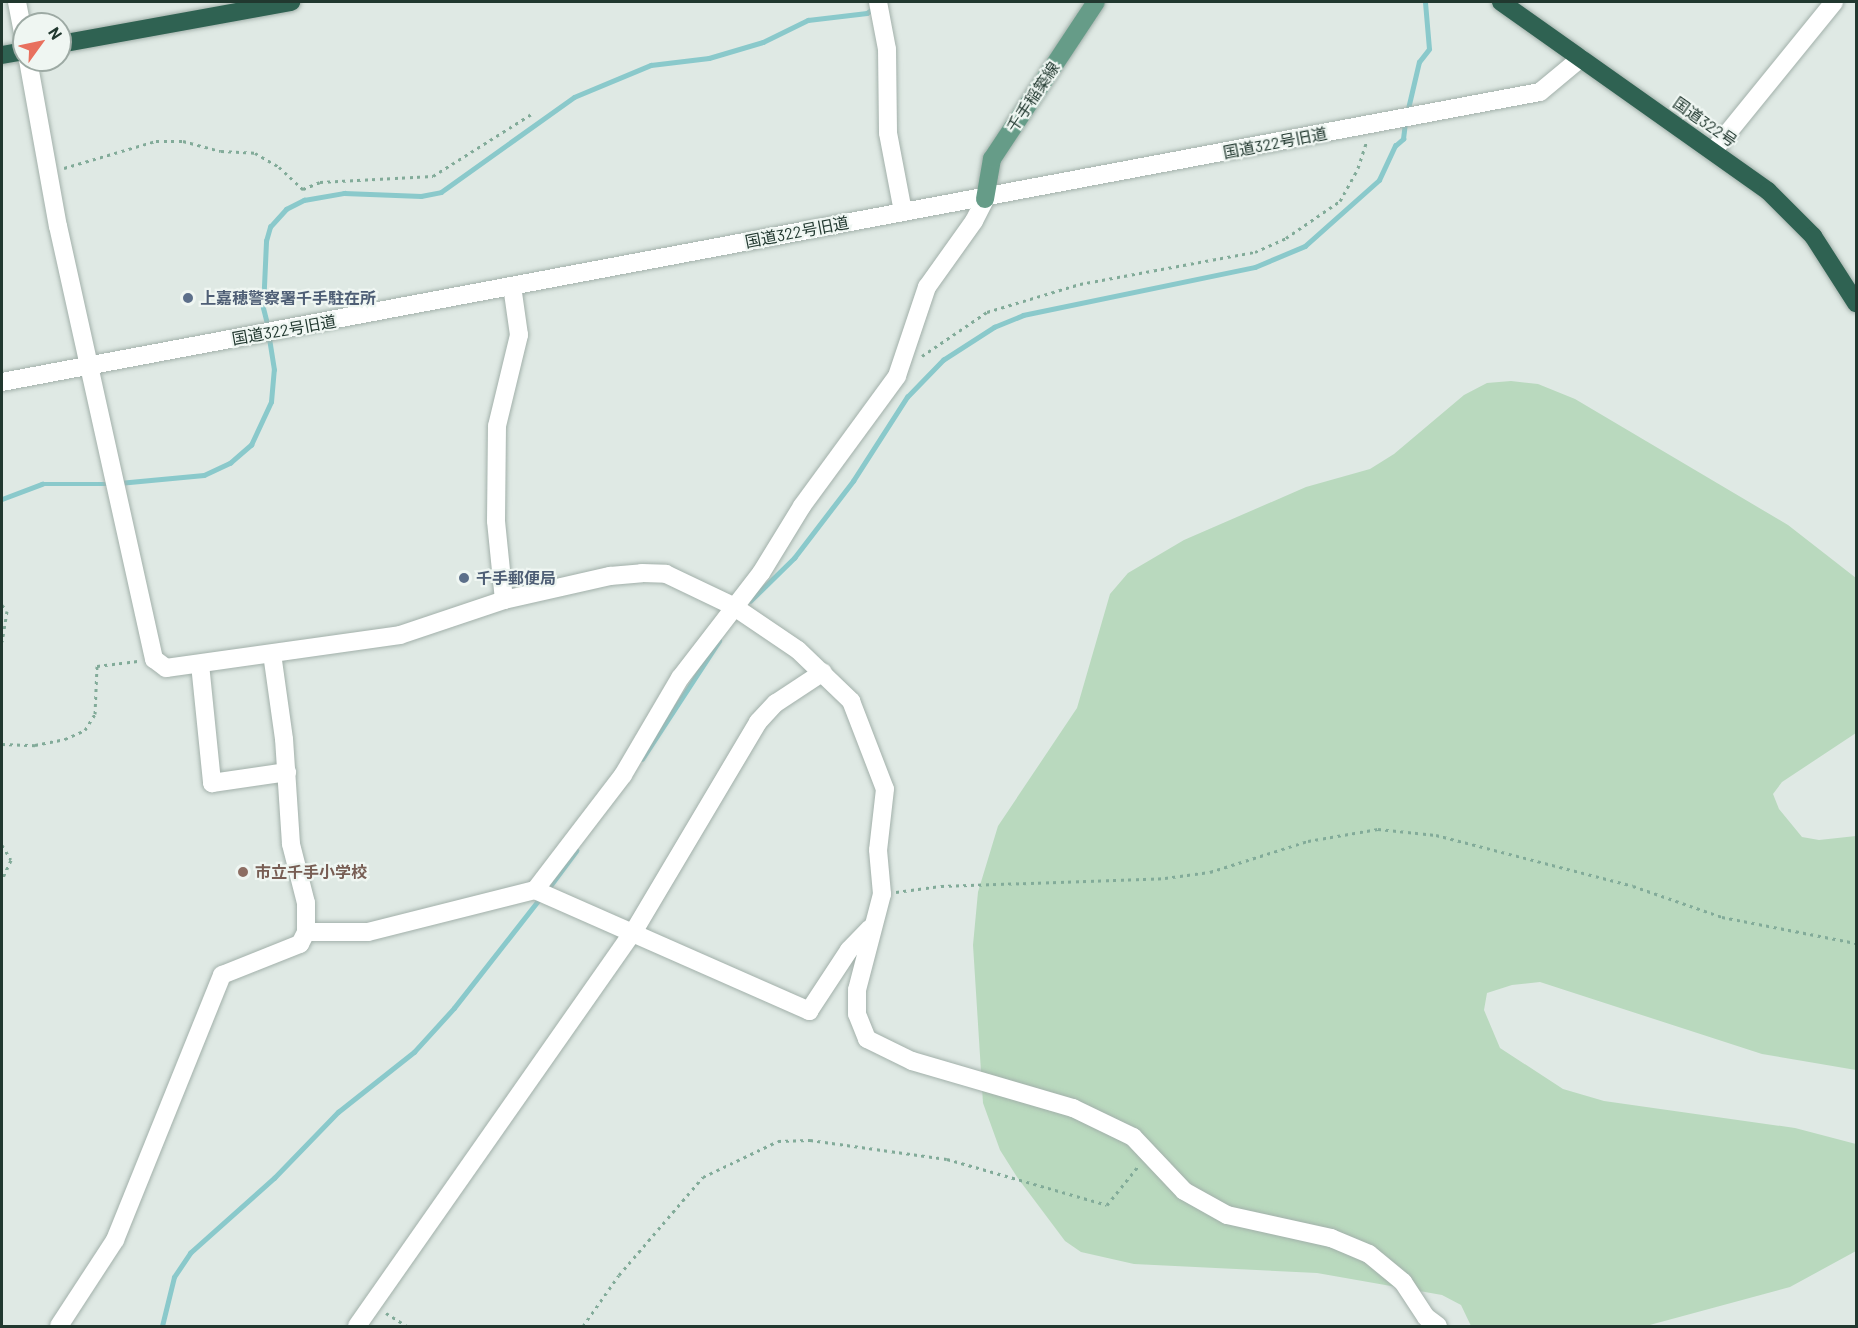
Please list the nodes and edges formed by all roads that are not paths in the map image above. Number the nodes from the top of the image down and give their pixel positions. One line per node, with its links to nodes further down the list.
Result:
1 (291, 2): 6 (highway)
2 (878, 2): 11 (street)
3 (1096, 2): 10 (main road, 千手稲築線)
4 (1501, 2): 7 (highway, 国道322号)
5 (1834, 2): 9 (street)
6 (72, 42)
7 (1581, 58): 9 (highway, 国道322号); 10 (street, 国道322号旧道)
8 (30, 72): 14 (street)
9 (1713, 151): 13 (highway, 国道322号)
10 (985, 198): 11 (street, 国道322号旧道); 17 (street)
11 (903, 212): 12 (street, 国道322号旧道)
12 (512, 286): 14 (street, 国道322号旧道); 16 (street)
13 (1857, 303)
14 (92, 367): 15 (street, 国道322号旧道); 19 (street)
15 (2, 382)
16 (504, 600): 17 (street); 18 (street)
17 (733, 606): 20 (street); 22 (street)
18 (272, 654): 19 (street); 21 (street)
19 (200, 664): 21 (street)
20 (823, 672): 23 (street); 24 (street)
21 (287, 772): 25 (street)
22 (535, 890): 24 (street); 25 (street)
23 (871, 926): 24 (street); 28 (street)
24 (634, 931): 27 (street)
25 (306, 932): 26 (street)
26 (59, 1326)
27 (357, 1326)
28 (1438, 1326)

